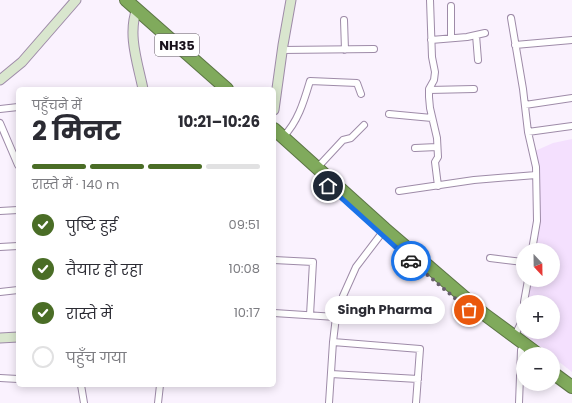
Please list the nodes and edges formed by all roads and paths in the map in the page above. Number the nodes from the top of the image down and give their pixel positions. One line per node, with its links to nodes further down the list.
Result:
1 (76, 0): 20 (street)
2 (116, 0): 7 (highway, NH35)
3 (126, 0): 7 (highway, NH35)
4 (291, 0): 17 (street)
5 (430, 0): 13 (street)
6 (451, 6): 12 (street)
7 (135, 12): 21 (street); 22 (highway, NH35); 23 (highway, NH35)
8 (511, 18): 15 (street)
9 (344, 20): 18 (street)
10 (485, 33): 11 (street)
11 (476, 35): 12 (street); 19 (street)
12 (451, 38): 13 (street)
13 (431, 40): 25 (street)
14 (572, 40): 15 (street)
15 (515, 45): 29 (street)
16 (374, 49): 18 (street)
17 (282, 50): 18 (street); 27 (street)
18 (344, 50)
19 (478, 60)
20 (0, 80)
21 (143, 87)
22 (215, 87)
23 (226, 87)
24 (474, 89): 25 (street)
25 (429, 90): 33 (street)
26 (361, 94): 38 (street)
27 (276, 95)
28 (572, 98): 29 (street)
29 (525, 105): 37 (street)
30 (16, 106): 31 (street)
31 (0, 109)
32 (389, 114): 33 (street)
33 (432, 118): 39 (street)
34 (0, 123): 41 (street)
35 (364, 125): 42 (street)
36 (572, 126): 37 (street)
37 (528, 132): 43 (street)
38 (277, 135): 42 (highway); 48 (highway)
39 (437, 147): 40 (street); 44 (street)
40 (415, 148)
41 (16, 160)
42 (317, 168): 48 (highway)
43 (536, 175): 44 (street); 49 (street)
44 (438, 186): 45 (street)
45 (399, 191)
46 (16, 210): 47 (street)
47 (0, 211)
48 (383, 232): 59 (street); 62 (highway); 65 (highway)
49 (533, 243)
50 (16, 246): 51 (street)
51 (0, 247)
52 (490, 258): 54 (street)
53 (276, 260): 58 (street)
54 (516, 261)
55 (16, 290): 56 (street)
56 (0, 292)
57 (276, 313): 58 (street)
58 (310, 315): 59 (street)
59 (336, 317): 64 (street)
60 (516, 333): 62 (street)
61 (16, 337): 63 (street)
62 (514, 337): 66 (highway)
63 (0, 338)
64 (333, 342): 68 (street); 73 (street)
65 (518, 347)
66 (528, 347)
67 (560, 370): 71 (highway)
68 (331, 374): 73 (street); 80 (street)
69 (0, 378): 72 (street)
70 (560, 378): 76 (highway)
71 (572, 378)
72 (16, 379)
73 (418, 379): 81 (street)
74 (81, 387): 78 (street)
75 (160, 387): 79 (street)
76 (572, 387)
77 (520, 391): 82 (street)
78 (84, 403)
79 (158, 403)
80 (329, 403)
81 (416, 403)
82 (519, 403)

